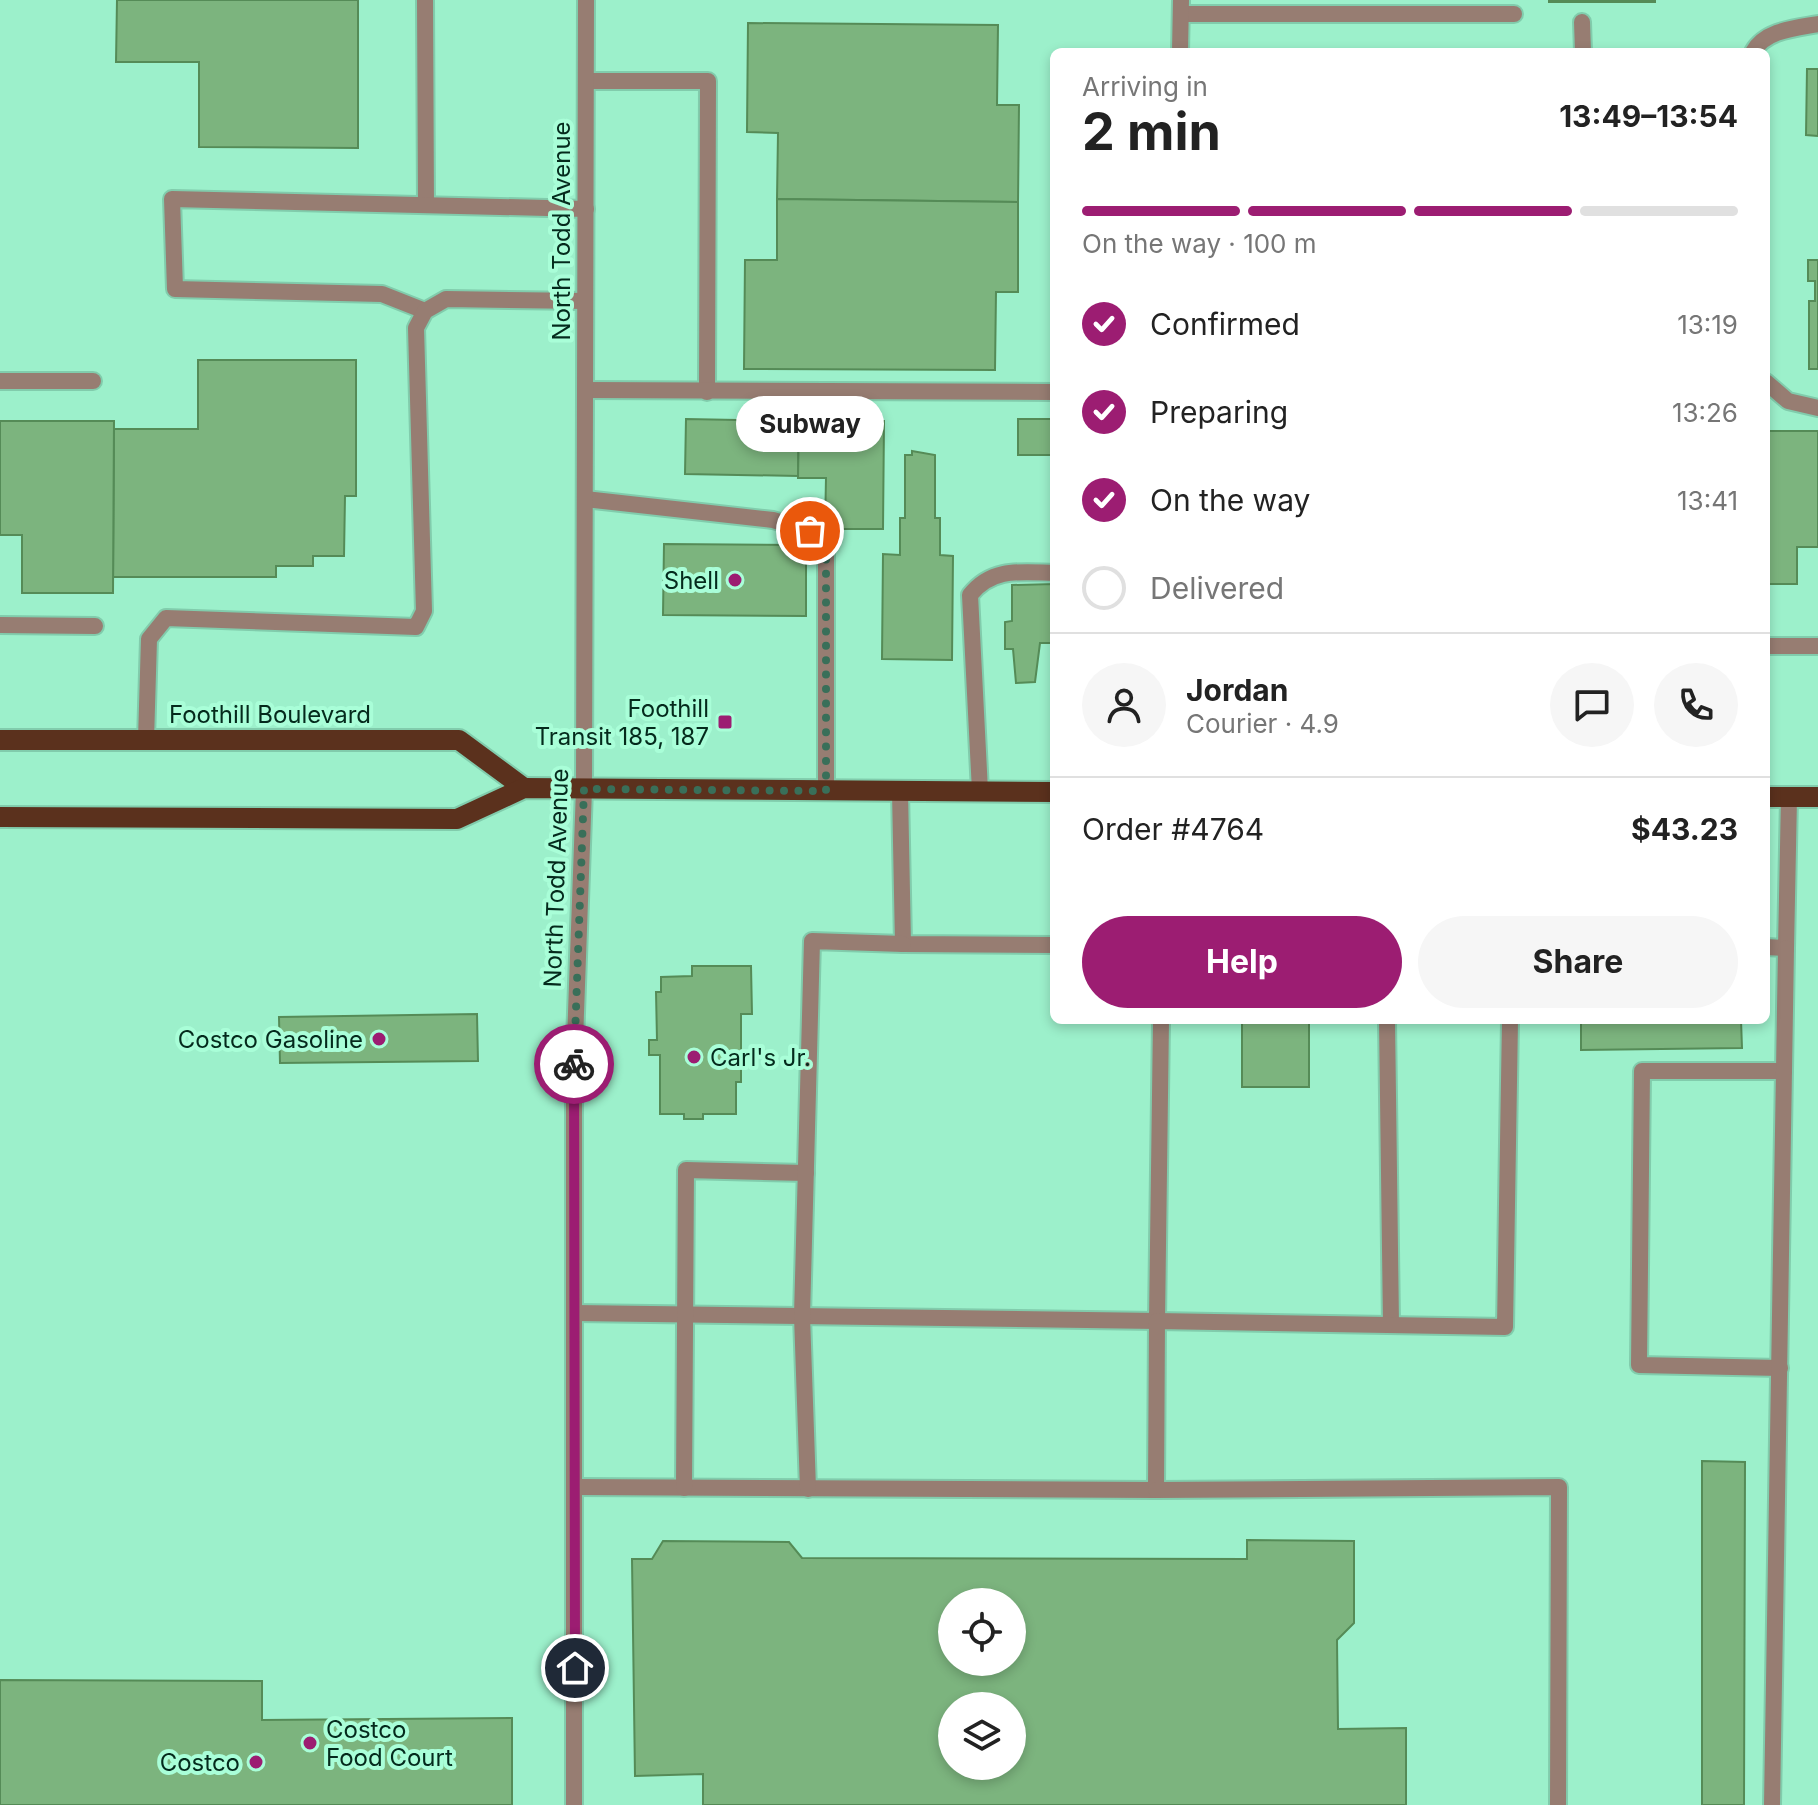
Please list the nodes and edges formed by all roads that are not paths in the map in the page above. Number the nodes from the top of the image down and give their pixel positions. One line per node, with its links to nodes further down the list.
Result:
1 (425, 0): 11 (street)
2 (586, 0): 10 (street, North Todd Avenue)
3 (1181, 7): 4 (street); 7 (street)
4 (1514, 14)
5 (1582, 22): 8 (street)
6 (1818, 24): 9 (street)
7 (1180, 48)
8 (1583, 48)
9 (1755, 48)
10 (586, 81): 12 (street, North Todd Avenue); 19 (street)
11 (426, 205): 12 (street); 14 (street)
12 (586, 209): 13 (street, North Todd Avenue)
13 (585, 301): 14 (street); 18 (street, North Todd Avenue)
14 (425, 311): 29 (street)
15 (0, 381): 16 (street)
16 (93, 381)
17 (1770, 385): 21 (street)
18 (585, 390): 19 (street); 22 (street, North Todd Avenue)
19 (707, 392): 20 (street)
20 (1050, 392)
21 (1818, 408)
22 (585, 499): 31 (street, North Todd Avenue); 32 (street)
23 (1050, 573): 34 (street)
24 (0, 625): 25 (street)
25 (95, 626)
26 (1770, 646): 27 (street)
27 (1818, 646)
28 (0, 740): 29 (main road, Foothill Boulevard)
29 (146, 740): 30 (main road, Foothill Boulevard)
30 (524, 788): 31 (main road); 39 (main road)
31 (584, 789): 32 (main road); 49 (street, North Todd Avenue)
32 (826, 791): 33 (main road)
33 (900, 791): 34 (main road); 40 (street)
34 (980, 791): 35 (main road)
35 (1050, 792)
36 (1770, 797): 37 (main road)
37 (1789, 797): 38 (main road); 43 (street)
38 (1818, 797)
39 (0, 817)
40 (903, 944): 41 (street); 48 (street)
41 (1050, 945)
42 (1770, 947): 43 (street)
43 (1786, 948): 47 (street)
44 (1161, 1024): 52 (street)
45 (1387, 1024): 53 (street)
46 (1510, 1024): 53 (street)
47 (1784, 1071): 54 (street); 54 (street)
48 (806, 1173): 50 (street); 51 (street)
49 (575, 1313): 50 (street); 55 (street, North Todd Avenue)
50 (684, 1315): 51 (street); 56 (street)
51 (802, 1316): 52 (street); 57 (street)
52 (1157, 1321): 53 (street); 58 (street)
53 (1391, 1325)
54 (1780, 1368): 61 (street)
55 (575, 1487): 56 (street); 59 (street, North Todd Avenue)
56 (684, 1488): 57 (street)
57 (808, 1489): 58 (street)
58 (1156, 1490): 60 (street)
59 (574, 1805)
60 (1558, 1805)
61 (1772, 1805)

